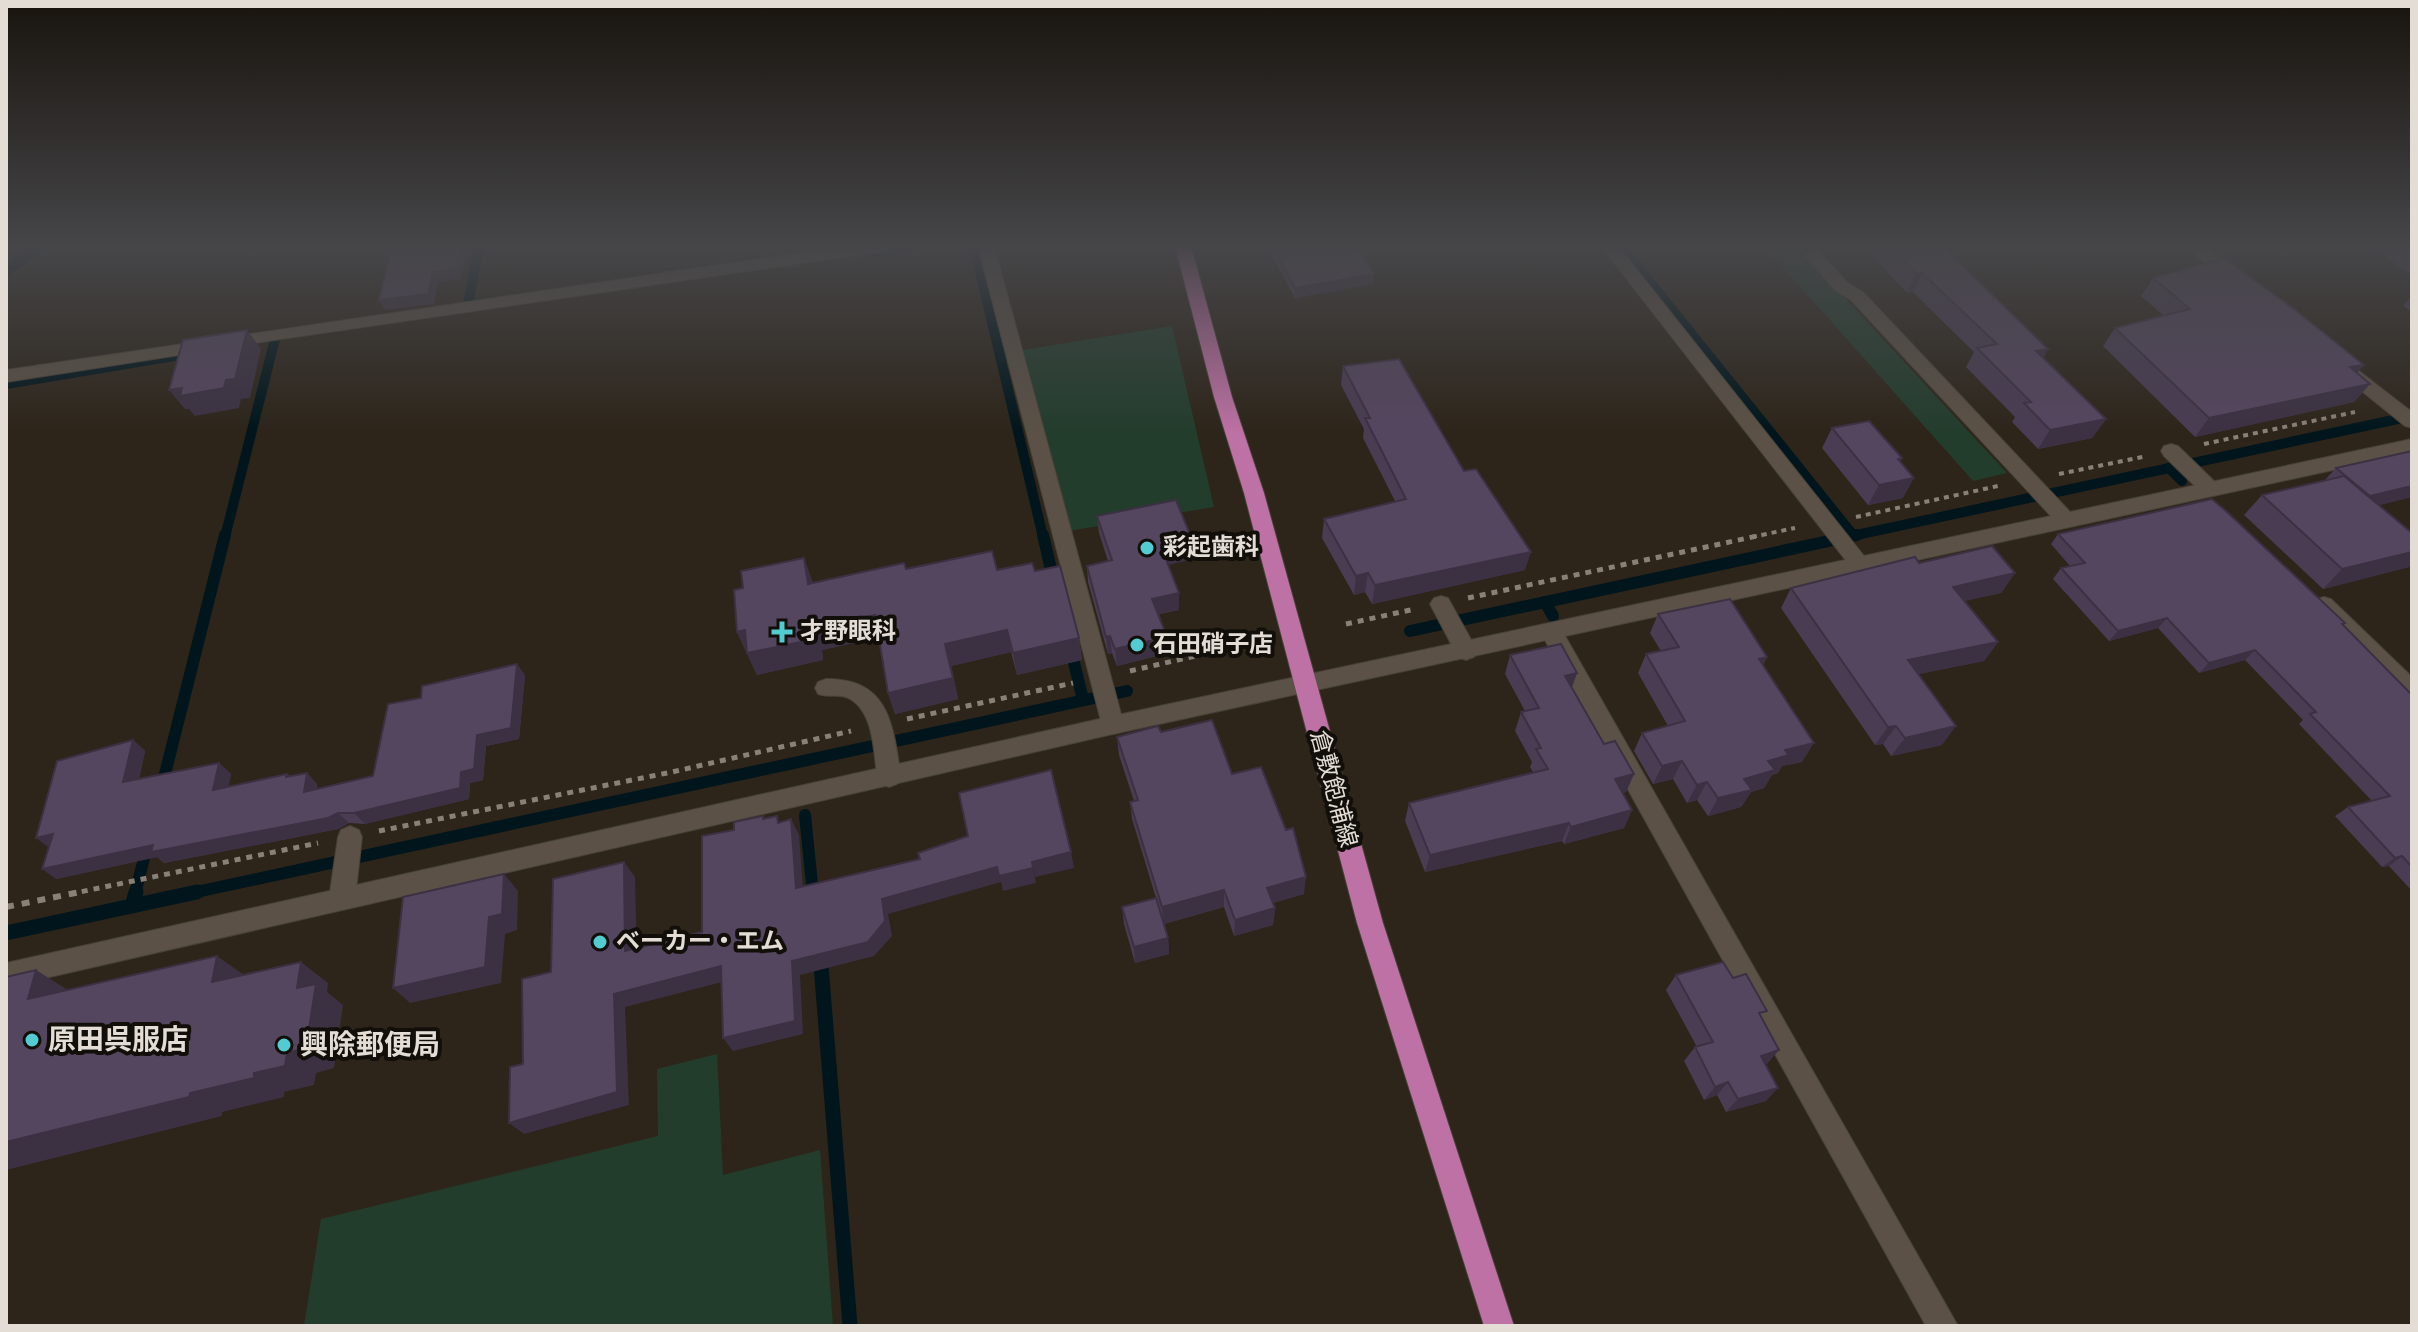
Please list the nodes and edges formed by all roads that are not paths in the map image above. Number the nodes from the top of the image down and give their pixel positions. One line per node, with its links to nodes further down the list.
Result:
1 (454, 308): 7 (street)
2 (1002, 308): 22 (street)
3 (1199, 308): 19 (main road, 倉敷飽浦線)
4 (1658, 308): 14 (street)
5 (1868, 308): 13 (street)
6 (2333, 359): 8 (street)
7 (6, 376)
8 (2412, 422)
9 (2412, 446): 11 (street)
10 (2173, 453): 11 (street)
11 (2202, 485): 12 (street); 13 (street)
12 (2223, 510)
13 (2067, 521): 14 (street)
14 (1861, 566): 17 (street)
15 (2308, 590): 21 (street)
16 (1443, 606): 18 (street)
17 (1552, 633): 18 (street); 28 (street)
18 (1461, 642): 19 (street)
19 (1304, 685): 22 (street); 27 (main road, 倉敷飽浦線)
20 (826, 688): 23 (street)
21 (2412, 691)
22 (1110, 716): 23 (street)
23 (887, 769): 25 (street)
24 (350, 842): 25 (street)
25 (344, 888): 26 (street)
26 (6, 975)
27 (1499, 1326)
28 (1943, 1326)

